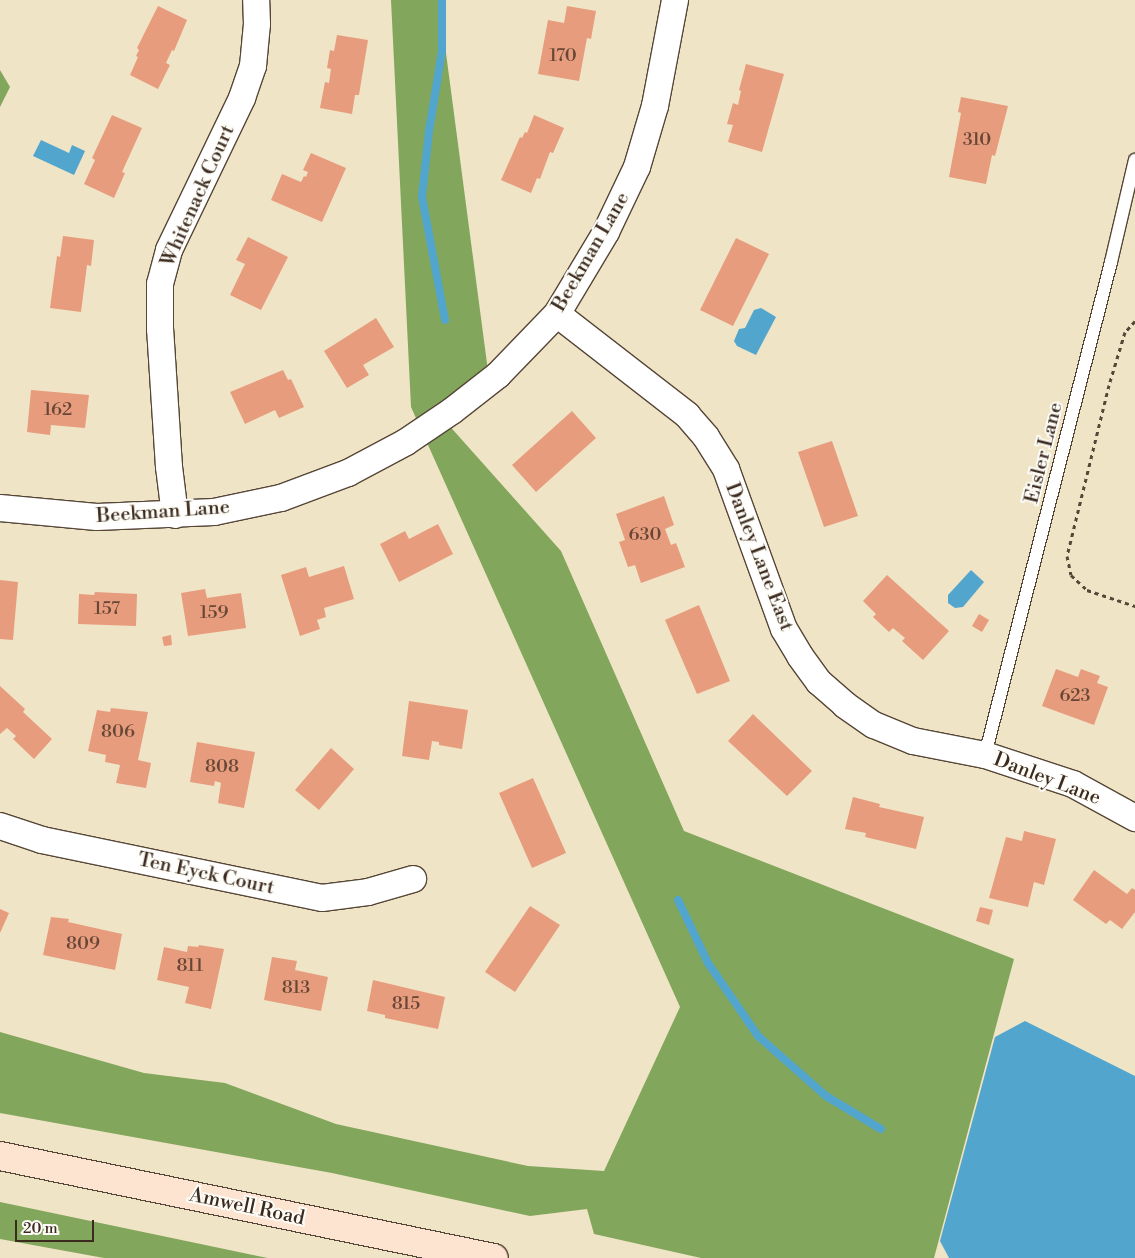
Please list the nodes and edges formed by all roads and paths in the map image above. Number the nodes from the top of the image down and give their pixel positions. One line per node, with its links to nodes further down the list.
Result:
1 (256, 0): 7 (street, Whitenack Court)
2 (675, 0): 4 (street, Beekman Lane)
3 (1135, 160): 9 (lane, Eisler Lane)
4 (557, 314): 7 (street, Beekman Lane); 9 (street, Danley Lane East)
5 (1135, 321): 8 (path)
6 (0, 508): 7 (street, Beekman Lane)
7 (175, 515)
8 (1135, 606)
9 (986, 755): 10 (street, Danley Lane)
10 (1135, 818)
11 (0, 826): 12 (street, Ten Eyck Court)
12 (413, 879)
13 (0, 1156): 14 (main road, Amwell Road)
14 (494, 1258)

